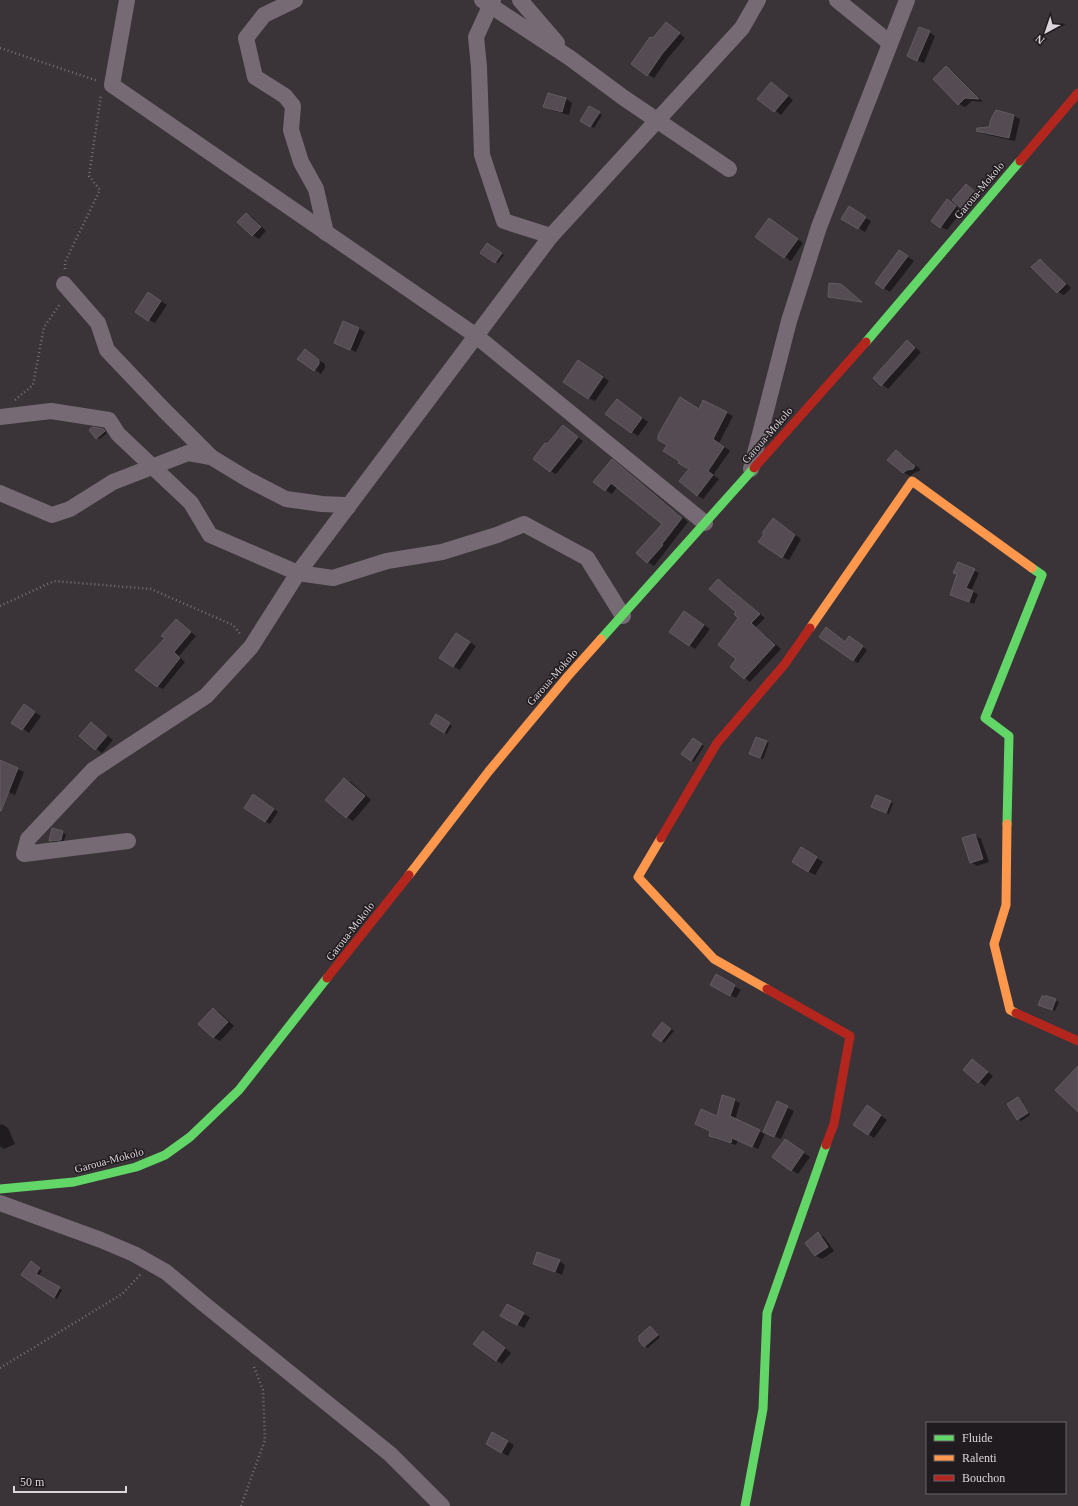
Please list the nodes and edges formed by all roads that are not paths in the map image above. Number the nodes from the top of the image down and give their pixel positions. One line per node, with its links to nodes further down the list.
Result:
1 (127, 0): 13 (street)
2 (296, 0): 13 (street)
3 (520, 0): 9 (street)
4 (758, 0): 11 (street)
5 (837, 0): 8 (street)
6 (907, 0): 8 (street)
7 (488, 2): 9 (street); 14 (street)
8 (890, 43): 20 (street)
9 (570, 58): 11 (street)
10 (1078, 93): 20 (street, Garoua-Mokolo)
11 (658, 120): 12 (street); 14 (street)
12 (729, 169)
13 (326, 233): 16 (street)
14 (551, 236): 16 (street)
15 (64, 284): 18 (street)
16 (475, 335): 22 (street); 23 (street)
17 (0, 417): 19 (street)
18 (211, 457): 19 (street); 22 (street)
19 (152, 467): 21 (street); 24 (street)
20 (750, 472): 23 (street, Garoua-Mokolo)
21 (0, 494)
22 (348, 507): 24 (street)
23 (705, 523): 25 (street, Garoua-Mokolo)
24 (298, 573): 25 (street); 26 (street)
25 (622, 616): 28 (street, Garoua-Mokolo)
26 (128, 841)
27 (1078, 1041): 31 (street)
28 (0, 1189)
29 (0, 1203): 30 (street)
30 (442, 1506)
31 (745, 1506)

